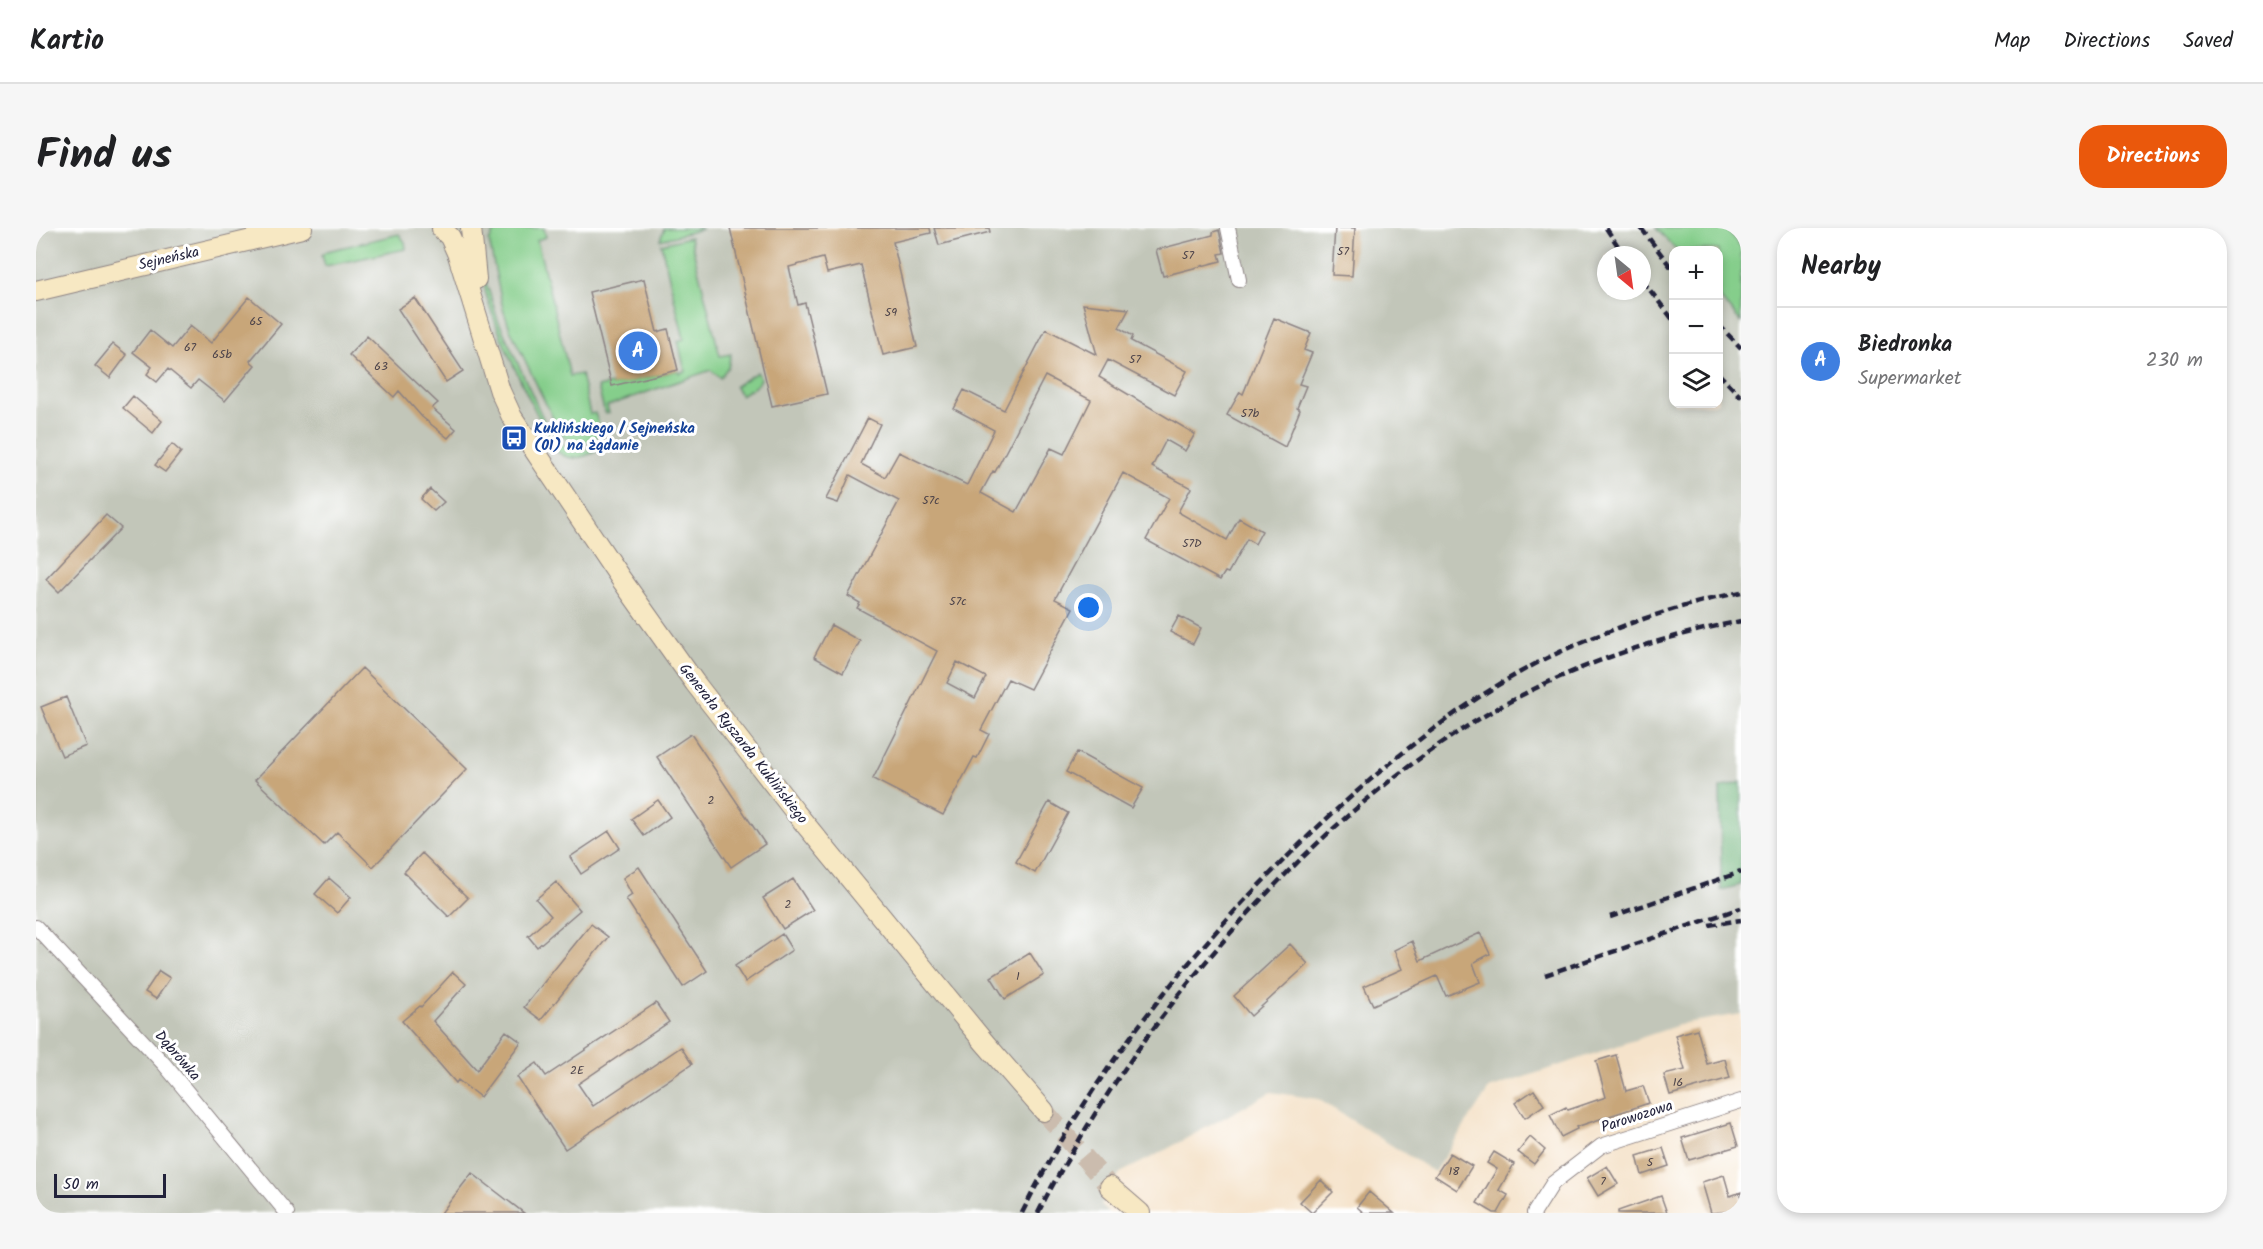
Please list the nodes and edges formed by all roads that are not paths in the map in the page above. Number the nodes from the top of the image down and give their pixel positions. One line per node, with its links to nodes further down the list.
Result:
1 (302, 228): 6 (main road, Sejneńska)
2 (446, 228): 7 (main road, Generała Ryszarda Kuklińskiego)
3 (471, 228): 7 (main road, Generała Ryszarda Kuklińskiego)
4 (1228, 228): 5 (street)
5 (1239, 280)
6 (36, 291)
7 (487, 346): 10 (main road, Generała Ryszarda Kuklińskiego)
8 (36, 927): 12 (street, Dąbrówka)
9 (1741, 1101): 14 (street, Parowozowa)
10 (1044, 1111)
11 (1110, 1187): 13 (main road)
12 (287, 1213)
13 (1140, 1213)
14 (1534, 1213)

